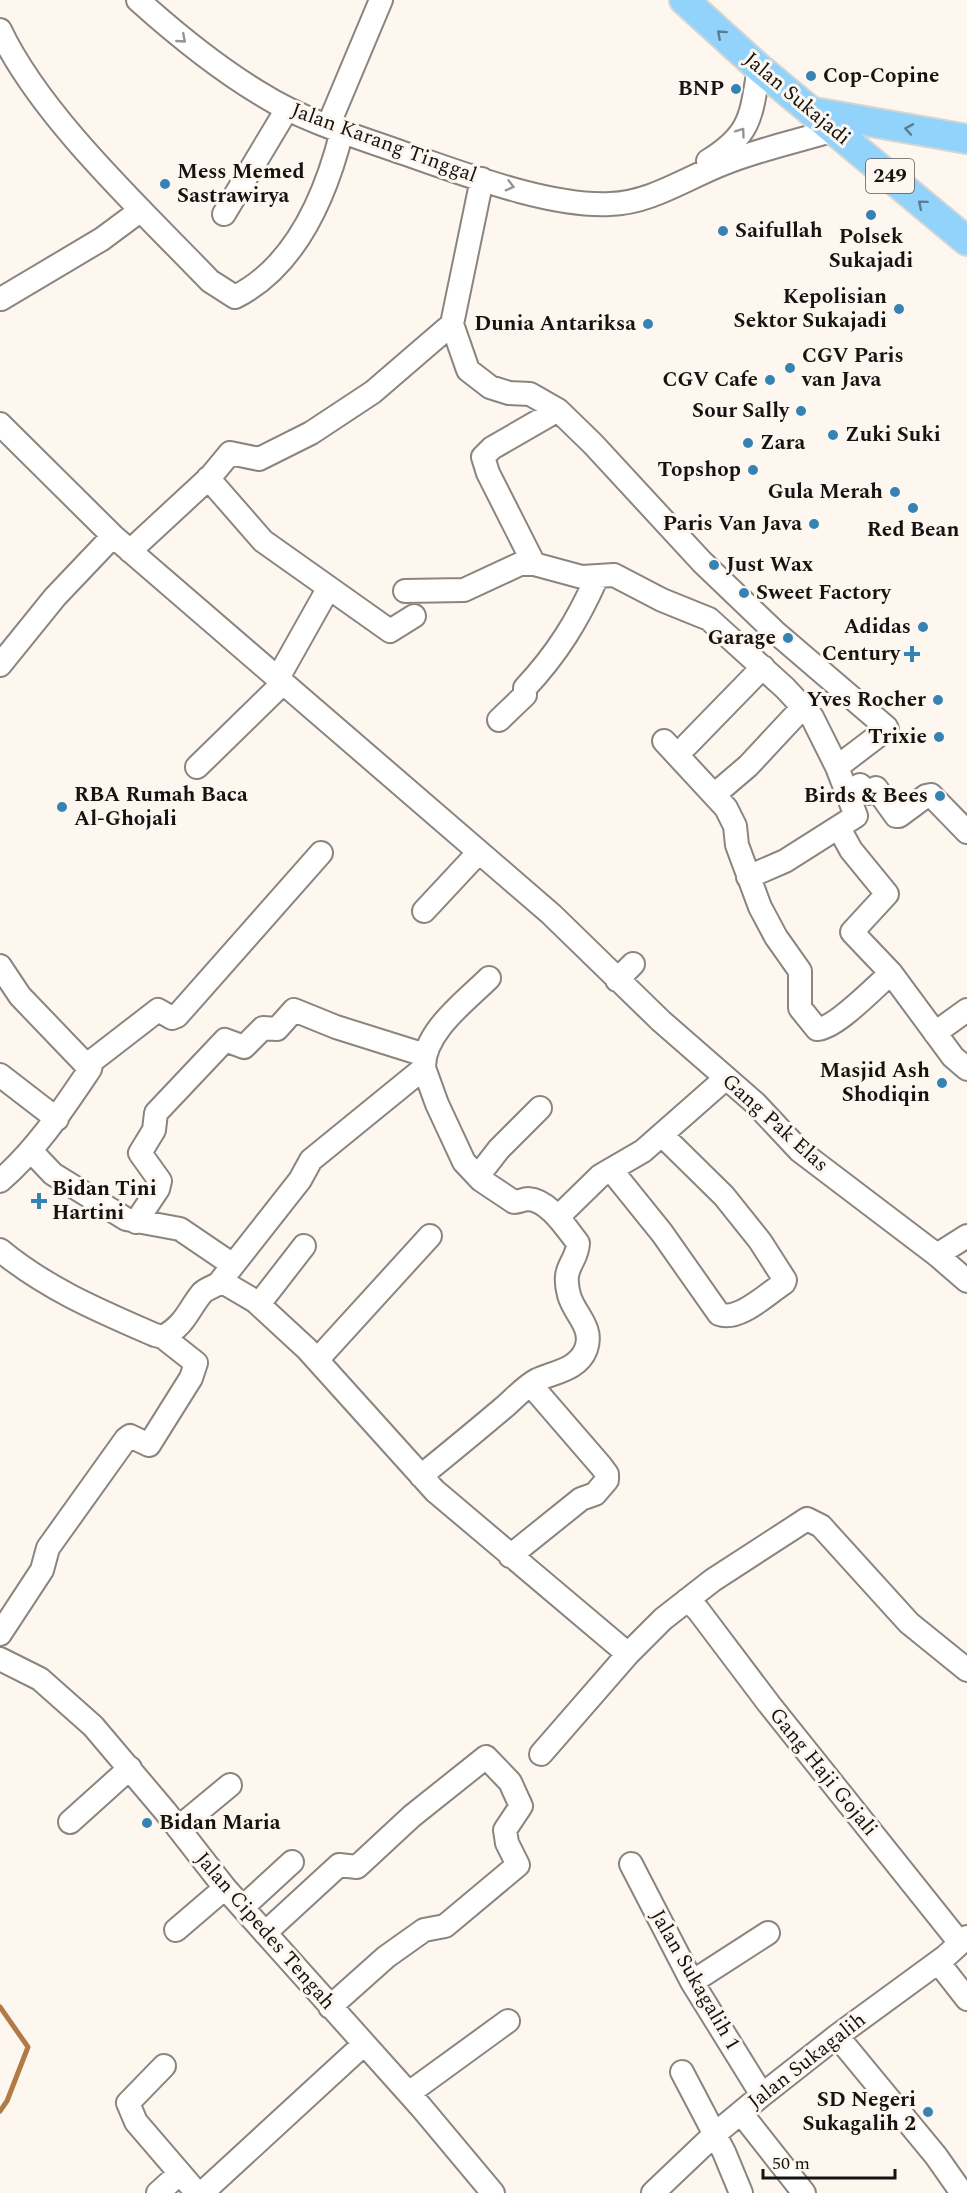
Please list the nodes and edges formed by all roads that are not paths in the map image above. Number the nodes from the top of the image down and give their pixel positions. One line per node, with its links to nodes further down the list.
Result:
1 (138, 0): 6 (street, Jalan Karang Tinggal, one-way to 6)
2 (381, 0): 8 (street)
3 (684, 0): 5 (main road, Jalan Sukajadi / 249, one-way to 3)
4 (0, 30): 13 (street)
5 (759, 68): 7 (main road, Jalan Sukajadi / 249); 12 (street, Jalan Karang Tinggal, one-way to 5)
6 (287, 109): 8 (street, Jalan Karang Tinggal); 14 (street)
7 (812, 112): 9 (main road, Jalan Sukajadi / 249); 10 (main road, one-way to 7)
8 (335, 129): 11 (street, Jalan Karang Tinggal); 13 (street)
9 (834, 130): 12 (street, Jalan Karang Tinggal); 15 (main road, Jalan Sukajadi / 249, one-way to 9)
10 (967, 139)
11 (483, 179): 12 (street, Jalan Karang Tinggal, one-way to 12); 17 (street)
12 (661, 191)
13 (141, 210): 16 (street)
14 (224, 214)
15 (967, 241)
16 (1, 299)
17 (452, 324): 18 (street); 20 (street)
18 (558, 410): 22 (street); 35 (street)
19 (0, 424): 21 (street, Gang Pak Elas)
20 (208, 478): 21 (street); 24 (street)
21 (122, 543): 27 (street); 29 (street, Gang Pak Elas)
22 (534, 564): 23 (street); 25 (street)
23 (597, 577): 28 (street); 31 (street)
24 (328, 589): 26 (street); 29 (street)
25 (405, 591)
26 (414, 616)
27 (0, 665)
28 (763, 667): 30 (street); 33 (street)
29 (280, 680): 34 (street); 40 (street, Gang Pak Elas)
30 (803, 707): 35 (street); 37 (street)
31 (499, 720)
32 (664, 741): 37 (street)
33 (687, 745)
34 (197, 767)
35 (837, 767): 36 (street)
36 (849, 793): 38 (street); 39 (street)
37 (714, 795): 42 (street)
38 (839, 828): 42 (street); 46 (street)
39 (967, 832)
40 (479, 852): 43 (street); 48 (street, Gang Pak Elas)
41 (321, 853): 52 (street)
42 (748, 877): 46 (street)
43 (424, 911)
44 (633, 964): 48 (street)
45 (0, 966): 52 (street)
46 (891, 973): 50 (street)
47 (489, 978): 51 (street)
48 (617, 980): 55 (street, Gang Pak Elas)
49 (967, 1010): 50 (street)
50 (935, 1033): 53 (street)
51 (425, 1062): 61 (street); 64 (street); 70 (street)
52 (90, 1069): 57 (street)
53 (967, 1069)
54 (0, 1075): 57 (street)
55 (726, 1078): 58 (street); 69 (street, Gang Pak Elas)
56 (540, 1108): 61 (street)
57 (57, 1119): 59 (street)
58 (662, 1136): 60 (street); 60 (street)
59 (31, 1151): 62 (street); 64 (street)
60 (612, 1171): 63 (street)
61 (478, 1176): 63 (street)
62 (0, 1181)
63 (558, 1217): 75 (street)
64 (136, 1222): 70 (street)
65 (430, 1236): 74 (street)
66 (967, 1236): 69 (street)
67 (304, 1246): 72 (street)
68 (0, 1250): 73 (street)
69 (937, 1255): 71 (street, Gang Pak Elas)
70 (227, 1273): 72 (street); 73 (street)
71 (967, 1281)
72 (259, 1304): 74 (street)
73 (163, 1337): 79 (street)
74 (317, 1360): 76 (street)
75 (531, 1385): 76 (street); 77 (street)
76 (421, 1476): 77 (street)
77 (510, 1556): 80 (street)
78 (687, 1600): 80 (street); 82 (street); 95 (street, Gang Haji Gojali)
79 (0, 1634)
80 (628, 1654): 83 (street)
81 (0, 1659): 84 (street, Jalan Cipedes Tengah)
82 (967, 1670)
83 (541, 1754)
84 (130, 1768): 86 (street); 87 (street, Jalan Cipedes Tengah)
85 (230, 1785): 87 (street)
86 (70, 1822)
87 (178, 1828): 90 (street, Jalan Cipedes Tengah)
88 (292, 1862): 91 (street)
89 (631, 1864): 97 (street, Jalan Sukagalih 1)
90 (225, 1888): 91 (street, Jalan Cipedes Tengah); 92 (street)
91 (243, 1907): 93 (street, Jalan Cipedes Tengah)
92 (176, 1930)
93 (265, 1933): 99 (street, Jalan Cipedes Tengah); 99 (street)
94 (768, 1933): 97 (street)
95 (963, 1940): 96 (street, Jalan Sukagalih)
96 (938, 1962): 98 (street); 101 (street, Jalan Sukagalih)
97 (692, 1982): 106 (street, Jalan Sukagalih 1)
98 (967, 1999)
99 (330, 2007): 102 (street, Jalan Cipedes Tengah)
100 (508, 2021): 105 (street)
101 (837, 2036): 106 (street, Jalan Sukagalih); 117 (street)
102 (363, 2045): 105 (street, Jalan Cipedes Tengah); 112 (street)
103 (164, 2066): 109 (street)
104 (682, 2072): 108 (street)
105 (408, 2093): 113 (street, Jalan Cipedes Tengah)
106 (762, 2095): 107 (street, Jalan Sukagalih)
107 (741, 2113): 108 (street, Jalan Sukagalih); 116 (street)
108 (715, 2134): 114 (street, Jalan Sukagalih); 115 (street)
109 (180, 2173): 110 (street); 111 (street)
110 (158, 2193)
111 (197, 2193)
112 (202, 2193)
113 (493, 2193)
114 (653, 2193)
115 (741, 2193)
116 (804, 2193)
117 (962, 2193)

